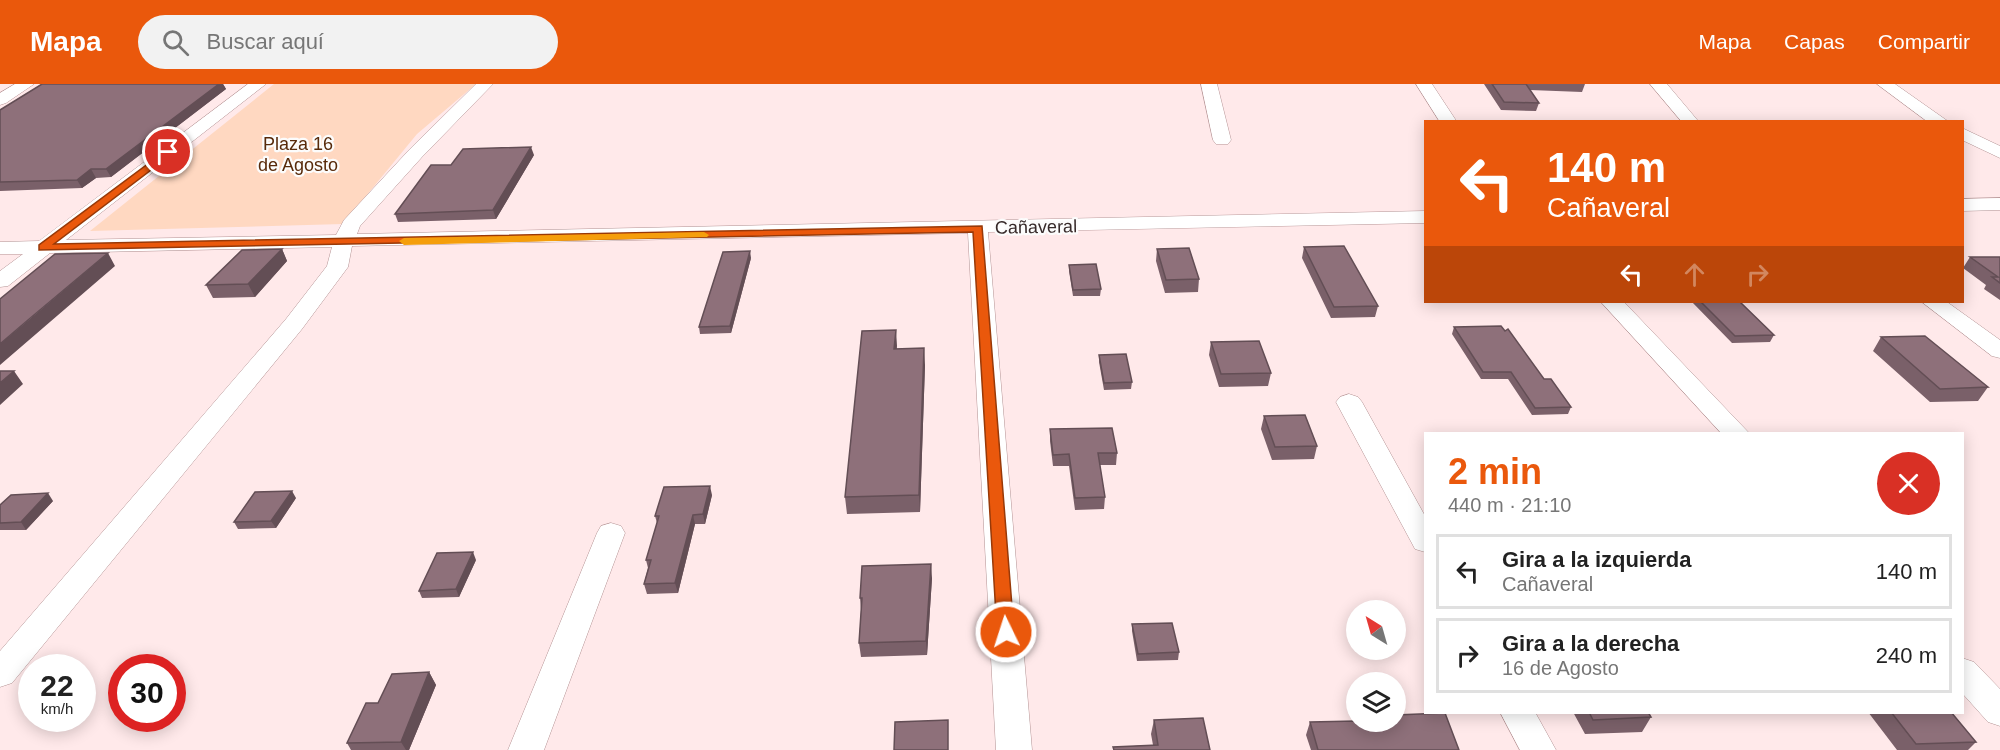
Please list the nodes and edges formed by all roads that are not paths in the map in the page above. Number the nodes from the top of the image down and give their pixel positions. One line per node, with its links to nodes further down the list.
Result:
1 (26, 84): 8 (street)
2 (258, 84): 21 (street)
3 (485, 84): 19 (street)
4 (1209, 84): 13 (street)
5 (1424, 84): 9 (street)
6 (1658, 84): 10 (street)
7 (1885, 84): 11 (street)
8 (0, 100)
9 (1448, 120)
10 (1690, 120)
11 (1937, 120)
12 (1964, 134): 14 (street)
13 (1222, 140)
14 (2000, 153)
15 (2000, 204): 16 (street)
16 (1964, 205)
17 (1424, 217): 18 (street, Cañaveral)
18 (978, 229): 19 (street, Cañaveral); 35 (street)
19 (343, 243): 21 (street, Cañaveral); 31 (street)
20 (0, 248): 21 (street, Cañaveral)
21 (42, 248): 22 (street)
22 (0, 281)
23 (1613, 303): 27 (street)
24 (1934, 303): 25 (street)
25 (2000, 351)
26 (1349, 402): 29 (street)
27 (1735, 432)
28 (611, 533): 34 (street)
29 (1424, 540)
30 (1964, 673): 32 (street)
31 (0, 674)
32 (2000, 712)
33 (1518, 714): 36 (street)
34 (526, 750)
35 (1014, 750)
36 (1538, 750)

